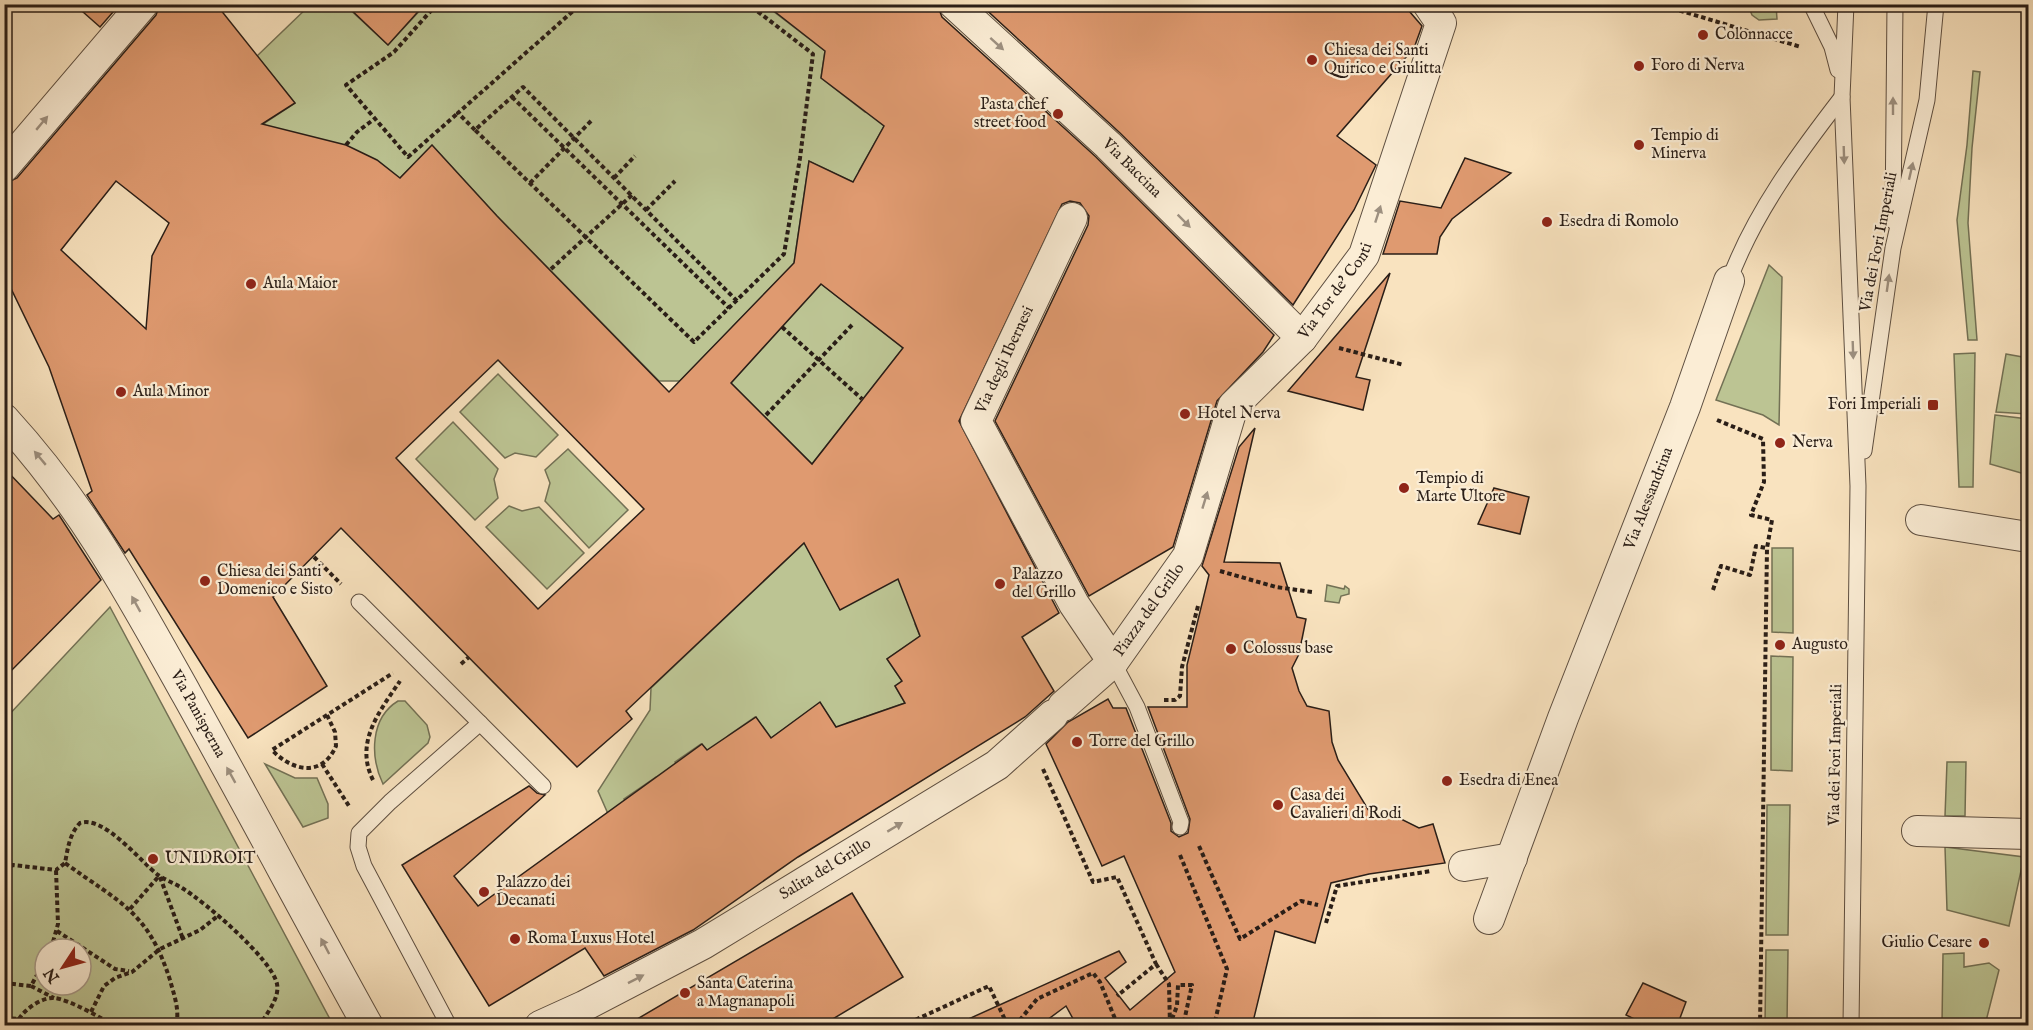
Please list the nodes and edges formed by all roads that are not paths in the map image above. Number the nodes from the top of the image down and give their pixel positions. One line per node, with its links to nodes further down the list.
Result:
1 (143, 4): 9 (street, one-way to 1)
2 (954, 4): 13 (street, Via Baccina, one-way to 13)
3 (1428, 4): 13 (street, Via Tor de' Conti, one-way to 3)
4 (1811, 4): 8 (lane)
5 (1846, 4): 8 (lane, Via dei Fori Imperiali)
6 (1895, 4): 11 (lane, one-way to 6)
7 (1936, 4): 11 (lane, Via dei Fori Imperiali, one-way to 7)
8 (1842, 97): 12 (lane, Via Alessandrina); 15 (lane, Via dei Fori Imperiali, one-way to 15)
9 (4, 167)
10 (1072, 218): 20 (street, Via degli Ibernesi)
11 (1893, 248): 15 (lane, Via dei Fori Imperiali, one-way to 11)
12 (1729, 281): 28 (street, Via Alessandrina)
13 (1302, 338): 18 (street, Via Tor de' Conti, one-way to 13)
14 (4, 418): 31 (street, Via Panisperna, one-way to 14)
15 (1858, 486): 34 (lane, Via dei Fori Imperiali)
16 (1921, 520): 17 (street)
17 (2028, 537)
18 (1188, 556): 21 (street, Piazza del Grillo)
19 (359, 602): 23 (lane)
20 (1074, 604): 21 (street, Piazza del Grillo)
21 (1113, 662): 22 (street, Piazza del Grillo); 25 (lane)
22 (1058, 710): 33 (street, Salita del Grillo, one-way to 22)
23 (480, 723): 24 (lane); 32 (lane)
24 (543, 786)
25 (1183, 824)
26 (1917, 831): 27 (street)
27 (2028, 834)
28 (1512, 858): 29 (street); 30 (street, Via Alessandrina)
29 (1464, 866)
30 (1489, 919)
31 (368, 1026)
32 (449, 1026)
33 (540, 1026)
34 (1851, 1026)

